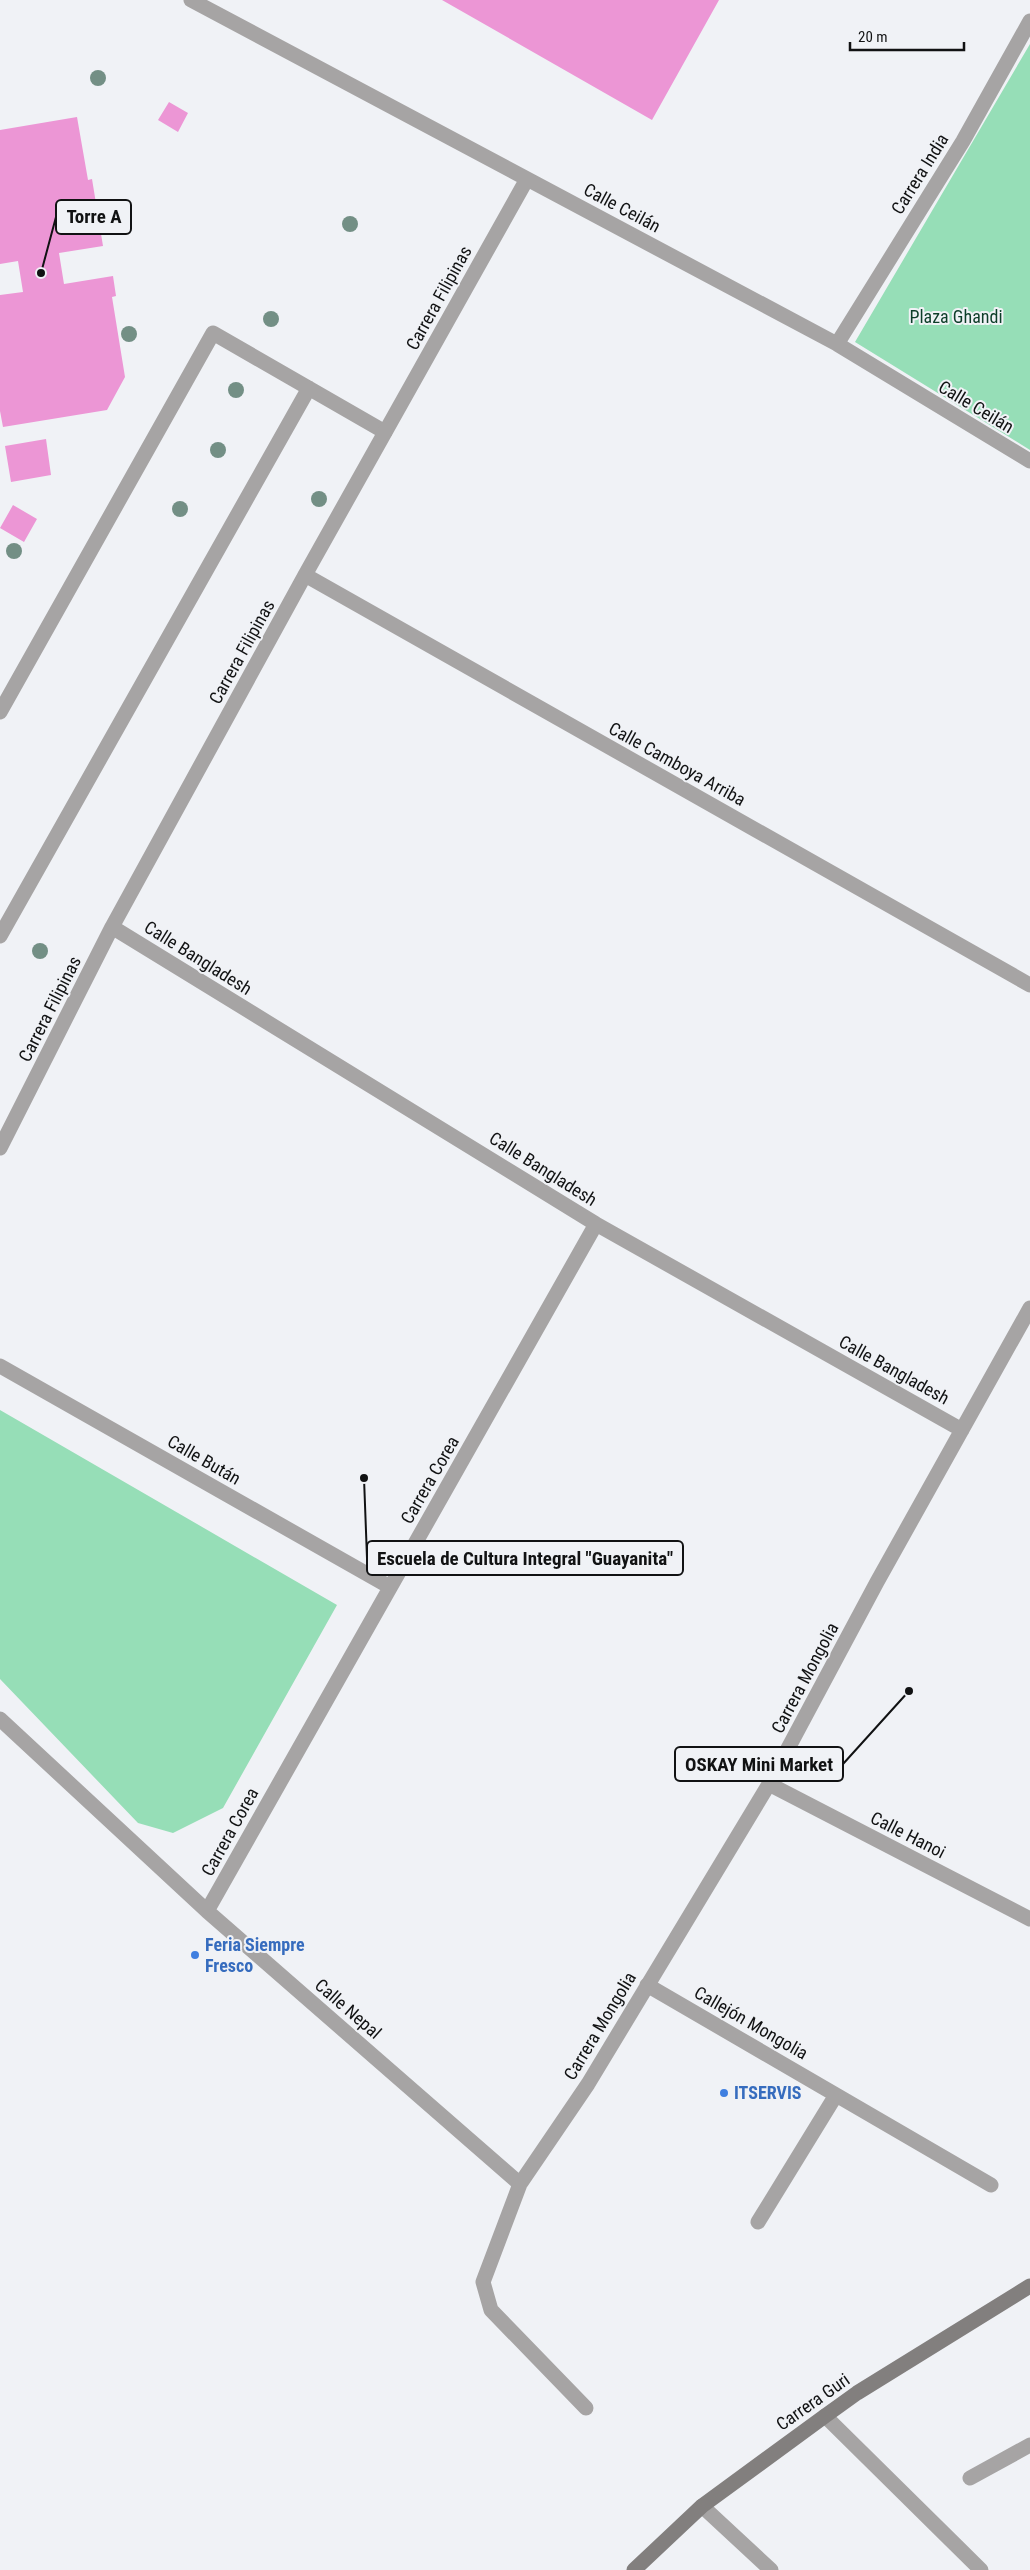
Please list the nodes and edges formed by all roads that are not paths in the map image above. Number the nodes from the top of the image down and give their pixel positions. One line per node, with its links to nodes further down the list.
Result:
1 (190, 0): 3 (street, Calle Ceilán)
2 (1030, 21): 4 (street, Carrera India)
3 (527, 179): 4 (street, Calle Ceilán); 6 (street, Carrera Filipinas)
4 (836, 344): 7 (street, Calle Ceilán)
5 (309, 388): 6 (street); 9 (street); 11 (street)
6 (386, 432): 8 (street, Carrera Filipinas)
7 (1030, 462)
8 (305, 575): 10 (street, Carrera Filipinas); 12 (street, Calle Camboya Arriba)
9 (0, 712)
10 (112, 927): 13 (street, Carrera Filipinas); 14 (street, Calle Bangladesh)
11 (0, 936)
12 (1030, 985)
13 (0, 1148)
14 (596, 1224): 17 (street, Calle Bangladesh); 18 (street, Carrera Corea)
15 (1030, 1308): 17 (street, Carrera Mongolia)
16 (0, 1366): 18 (street, Calle Bután)
17 (962, 1430): 20 (street, Carrera Mongolia)
18 (390, 1587): 21 (street, Carrera Corea)
19 (0, 1719): 21 (street, Calle Nepal)
20 (769, 1784): 22 (street, Calle Hanoi); 23 (street, Carrera Mongolia)
21 (207, 1911): 25 (street, Calle Nepal)
22 (1030, 1919)
23 (647, 1985): 24 (street, Callejón Mongolia); 25 (street, Carrera Mongolia)
24 (836, 2095): 26 (street, Callejón Mongolia); 27 (street)
25 (520, 2184): 29 (street, Carrera Mongolia)
26 (991, 2185)
27 (758, 2222)
28 (1030, 2286): 30 (street, Carrera Guri)
29 (586, 2408)
30 (825, 2416): 33 (street, Carrera Guri); 36 (street)
31 (1030, 2445): 32 (street)
32 (970, 2478)
33 (702, 2506): 34 (street, Carrera Guri); 35 (street)
34 (634, 2570)
35 (771, 2570)
36 (981, 2570)

